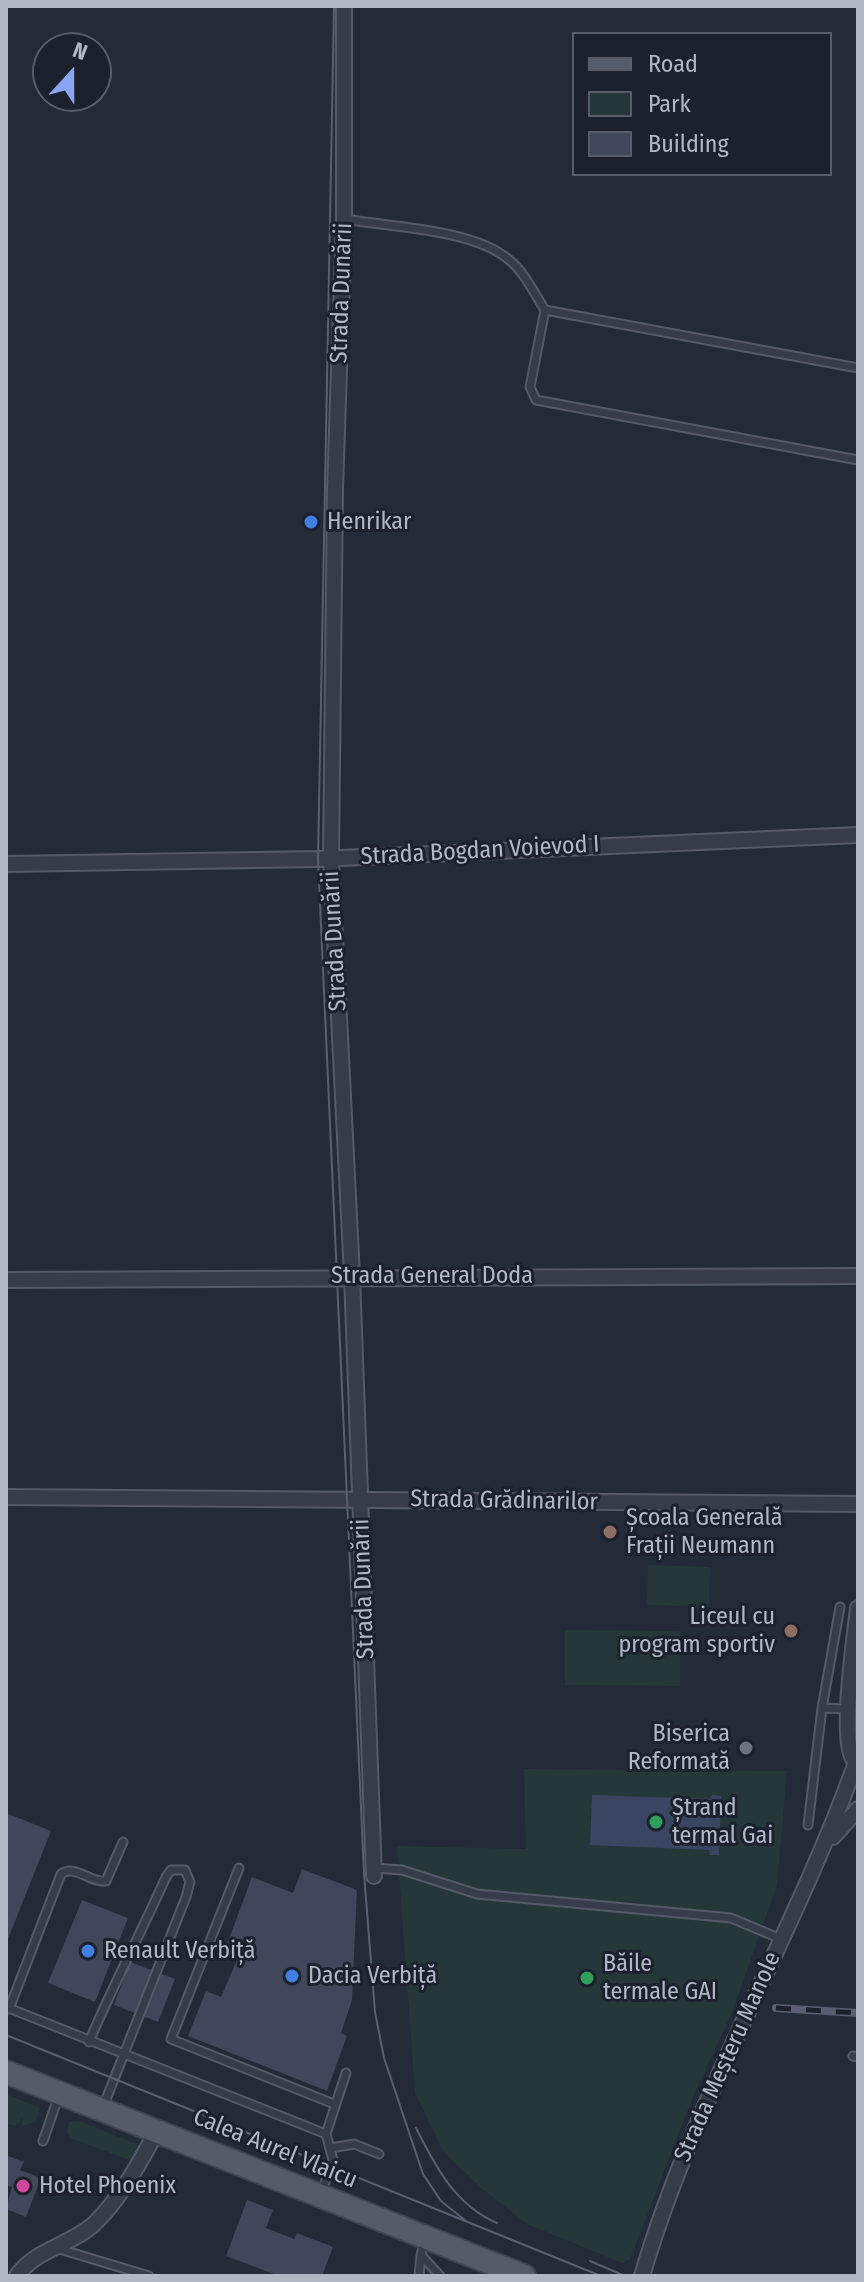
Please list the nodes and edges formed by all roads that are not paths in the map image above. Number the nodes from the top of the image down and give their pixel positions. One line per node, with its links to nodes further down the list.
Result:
1 (344, 6): 2 (street, Strada Dunării)
2 (344, 219): 3 (lane); 7 (street, Strada Dunării)
3 (545, 310): 4 (lane); 5 (lane)
4 (858, 368)
5 (858, 460)
6 (858, 835): 7 (street, Strada Bogdan Voievod I)
7 (331, 858): 8 (street, Strada Bogdan Voievod I); 9 (street, Strada Dunării)
8 (6, 864)
9 (352, 1276): 10 (street, Strada General Doda); 11 (street, Strada General Doda); 13 (street, Strada Dunării)
10 (858, 1276)
11 (6, 1280)
12 (6, 1497): 13 (street, Strada Grădinarilor)
13 (361, 1499): 14 (street, Strada Grădinarilor); 26 (street, Strada Dunării)
14 (858, 1504)
15 (840, 1607): 17 (lane)
16 (858, 1608): 18 (street)
17 (822, 1708): 18 (lane); 22 (lane)
18 (850, 1709): 19 (street); 20 (street)
19 (858, 1722)
20 (856, 1764): 24 (street)
21 (858, 1809): 24 (street)
22 (808, 1825)
23 (123, 1842): 28 (lane)
24 (827, 1843): 27 (street, Strada Meșteru Manole)
25 (239, 1868): 34 (lane)
26 (374, 1872): 27 (lane)
27 (781, 1939): 49 (street, Strada Meșteru Manole)
28 (8, 2008): 29 (lane)
29 (89, 2042): 30 (lane); 30 (lane)
30 (122, 2056): 35 (lane); 37 (lane)
31 (6, 2072): 33 (main road, Calea Aurel Vlaicu)
32 (346, 2073): 34 (lane)
33 (60, 2093): 35 (main road, Calea Aurel Vlaicu); 38 (lane)
34 (334, 2104): 37 (lane)
35 (102, 2109): 36 (main road, Calea Aurel Vlaicu)
36 (157, 2131): 41 (main road, Calea Aurel Vlaicu); 43 (street)
37 (326, 2134): 39 (lane)
38 (43, 2141)
39 (331, 2148): 40 (lane); 41 (lane)
40 (379, 2154)
41 (320, 2196): 42 (main road, Calea Aurel Vlaicu)
42 (423, 2245): 46 (lane); 47 (lane); 48 (main road, Calea Aurel Vlaicu)
43 (56, 2248): 44 (street); 45 (lane)
44 (17, 2276)
45 (149, 2276)
46 (419, 2276)
47 (440, 2276)
48 (524, 2276)
49 (642, 2276)

